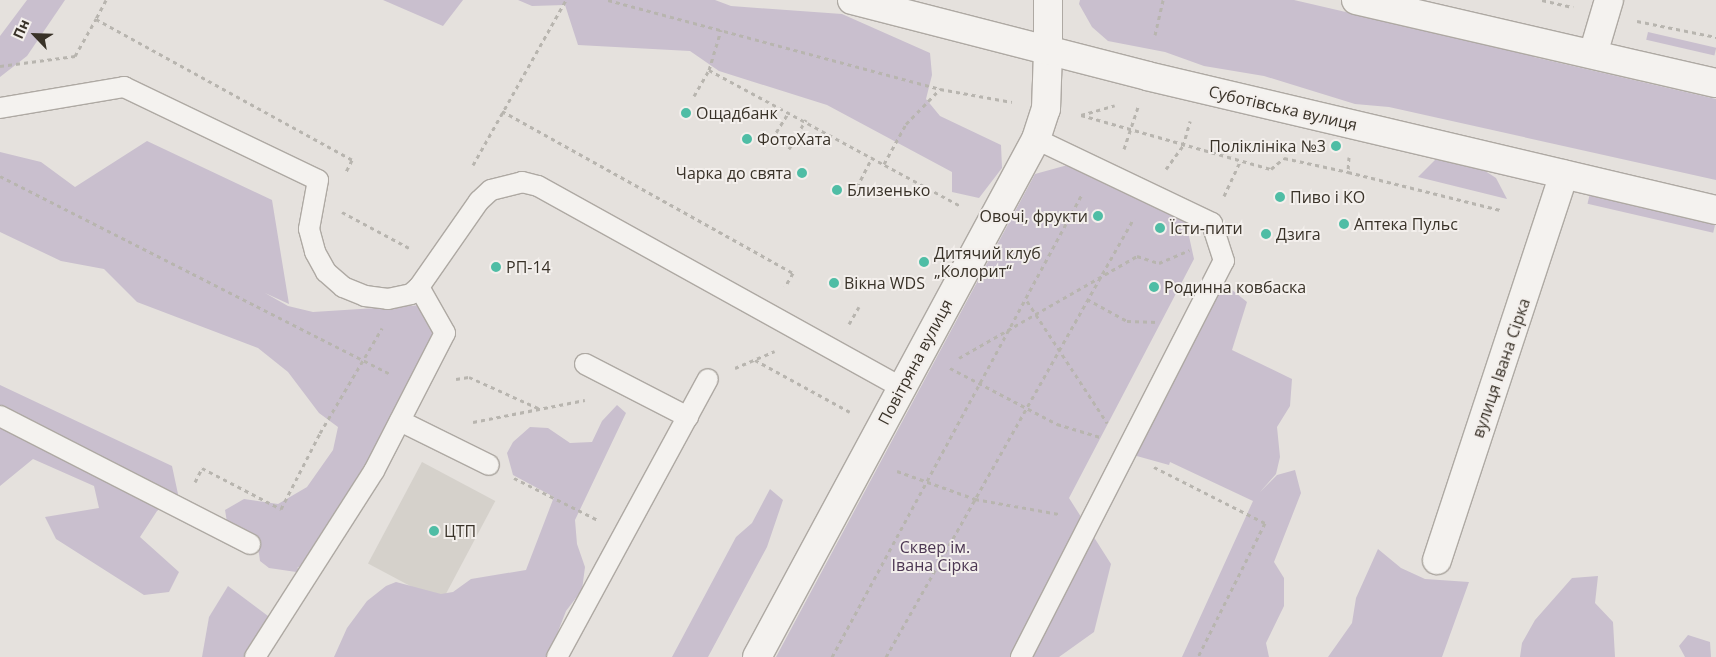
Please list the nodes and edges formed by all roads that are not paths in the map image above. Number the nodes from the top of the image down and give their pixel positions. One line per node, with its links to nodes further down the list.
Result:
1 (852, 0): 5 (street, Суботівська вулиця)
2 (1048, 0): 5 (street, Повітряна вулиця)
3 (1356, 0): 6 (street)
4 (1609, 0): 6 (street)
5 (1048, 51): 9 (street, Повітряна вулиця); 10 (street, Суботівська вулиця)
6 (1593, 54): 7 (street)
7 (1716, 83)
8 (0, 108): 12 (lane)
9 (1036, 139): 15 (street, Повітряна вулиця); 25 (lane)
10 (1564, 174): 11 (street, Суботівська вулиця); 21 (street, вулиця Івана Сірка)
11 (1716, 210)
12 (410, 291): 15 (lane); 18 (lane)
13 (585, 364): 17 (lane)
14 (708, 379): 17 (lane)
15 (901, 387): 24 (street, Повітряна вулиця)
16 (0, 416): 20 (lane)
17 (688, 417): 23 (lane)
18 (400, 421): 19 (lane); 22 (lane)
19 (489, 465)
20 (250, 544)
21 (1437, 560)
22 (255, 657)
23 (557, 657)
24 (756, 657)
25 (1021, 657)

